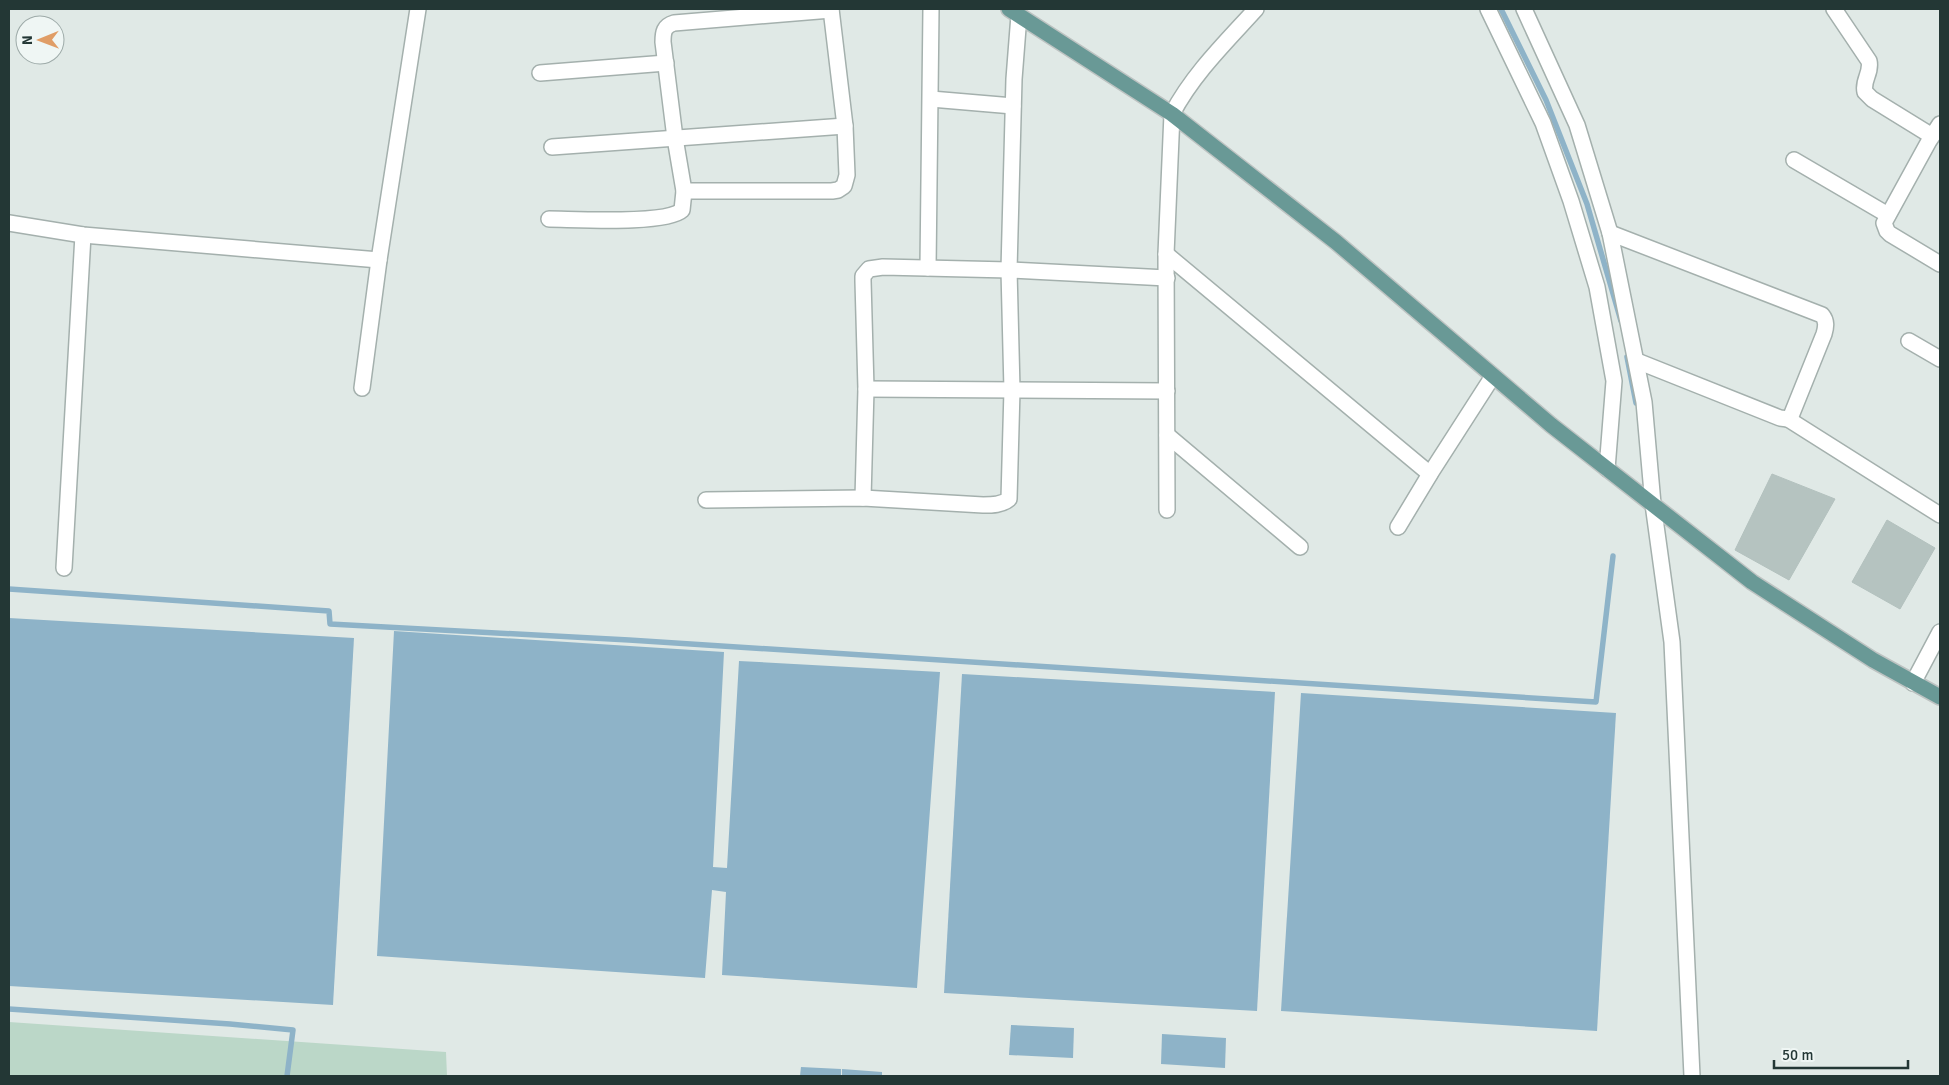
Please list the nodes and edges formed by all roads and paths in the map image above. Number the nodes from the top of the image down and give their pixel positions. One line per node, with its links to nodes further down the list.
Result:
1 (418, 9): 26 (street)
2 (931, 9): 11 (street)
3 (1256, 9): 13 (street)
4 (1488, 9): 41 (street)
5 (1524, 9): 23 (street)
6 (1834, 9): 15 (street)
7 (831, 10): 9 (street); 14 (street)
8 (1014, 12): 12 (street); 13 (main road)
9 (666, 63): 10 (street); 16 (street)
10 (540, 73)
11 (931, 99): 12 (street); 28 (street)
12 (1013, 106): 29 (street)
13 (1172, 114): 25 (street); 34 (main road)
14 (844, 126): 16 (street); 19 (street)
15 (1935, 137): 20 (street)
16 (675, 138): 17 (street); 19 (street)
17 (552, 147)
18 (1794, 160): 20 (street)
19 (684, 191): 21 (street)
20 (1888, 215): 27 (street)
21 (548, 219)
22 (9, 223): 24 (street)
23 (1610, 233): 33 (street); 39 (street)
24 (83, 235): 26 (street); 50 (street)
25 (1166, 254): 30 (street); 42 (street)
26 (379, 260): 35 (street)
27 (1940, 264)
28 (928, 268): 29 (street); 36 (street)
29 (1009, 270): 30 (street); 37 (street)
30 (1167, 278): 38 (street)
31 (1909, 341): 32 (street)
32 (1940, 359)
33 (1637, 361): 39 (street); 45 (street)
34 (1493, 376): 41 (main road); 42 (street)
35 (362, 388)
36 (866, 389): 37 (street); 43 (street)
37 (1012, 390): 38 (street); 43 (street)
38 (1167, 391): 40 (street)
39 (1788, 419): 47 (street)
40 (1167, 435): 46 (street); 49 (street)
41 (1607, 469): 45 (main road)
42 (1430, 474): 48 (street)
43 (863, 498): 44 (street)
44 (706, 500)
45 (1653, 504): 52 (main road); 54 (street)
46 (1167, 510)
47 (1940, 515)
48 (1398, 527)
49 (1300, 547)
50 (64, 568)
51 (1940, 632): 52 (street)
52 (1913, 683): 53 (main road)
53 (1940, 697)
54 (1692, 1076)

